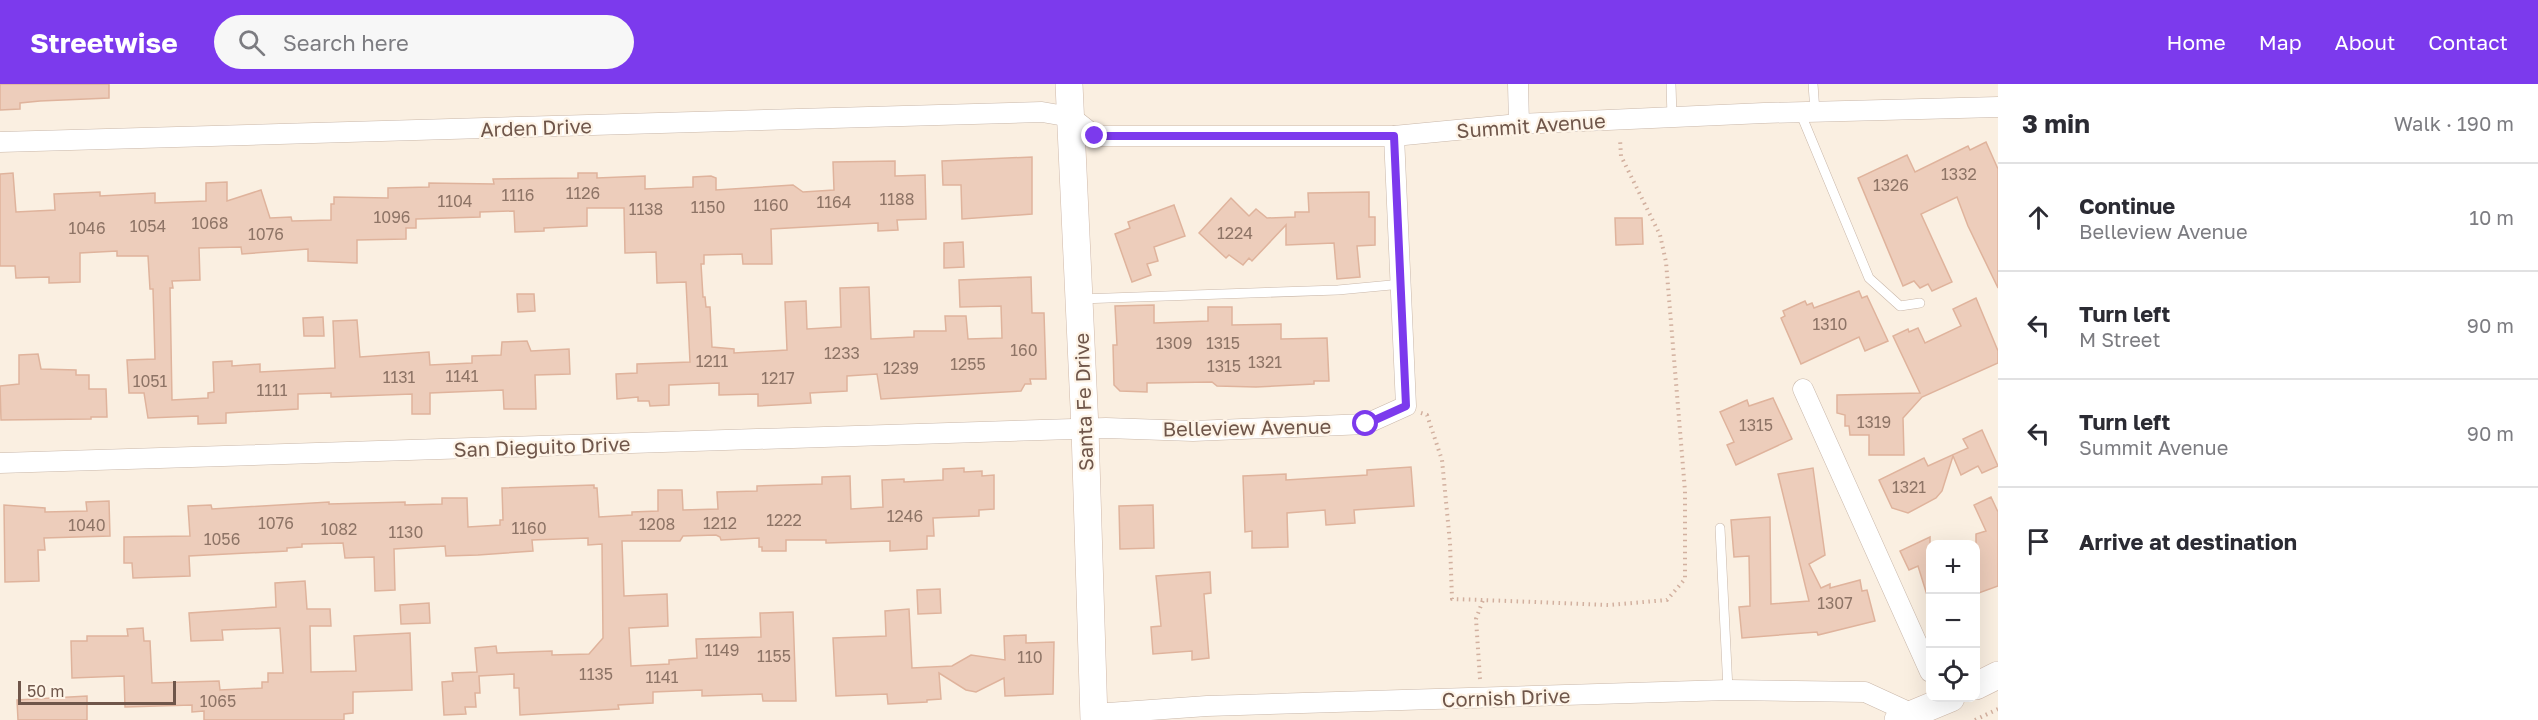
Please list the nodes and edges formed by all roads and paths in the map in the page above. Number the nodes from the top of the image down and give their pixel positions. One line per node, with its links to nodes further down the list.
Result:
1 (1069, 84): 7 (main road, Santa Fe Drive)
2 (1518, 84): 10 (street)
3 (1671, 84): 8 (lane)
4 (1814, 86): 6 (lane)
5 (1998, 107): 6 (street, Summit Avenue)
6 (1808, 112): 8 (street, Summit Avenue); 15 (lane)
7 (1071, 117): 11 (street, Summit Avenue); 12 (street, Arden Drive); 14 (main road, Santa Fe Drive)
8 (1672, 117): 9 (street, Summit Avenue)
9 (1619, 120): 10 (street, Summit Avenue); 21 (path)
10 (1519, 124): 11 (street, Summit Avenue)
11 (1394, 136): 13 (street)
12 (0, 142)
13 (1402, 284): 14 (lane); 17 (street)
14 (1079, 299): 18 (main road, Santa Fe Drive)
15 (1920, 303)
16 (1803, 389): 22 (street)
17 (1406, 406): 18 (street, Belleview Avenue); 21 (path)
18 (1085, 429): 19 (street, San Dieguito Drive); 29 (main road, Santa Fe Drive)
19 (0, 463)
20 (1720, 528): 25 (lane)
21 (1484, 600): 26 (path)
22 (1926, 663)
23 (1998, 675): 24 (main road)
24 (1980, 684)
25 (1728, 690): 26 (street, Cornish Drive); 30 (street, Cornish Drive)
26 (1484, 697): 29 (street, Cornish Drive)
27 (1939, 702): 30 (main road)
28 (1998, 709): 31 (path)
29 (1094, 717)
30 (1905, 717)
31 (1975, 720)

